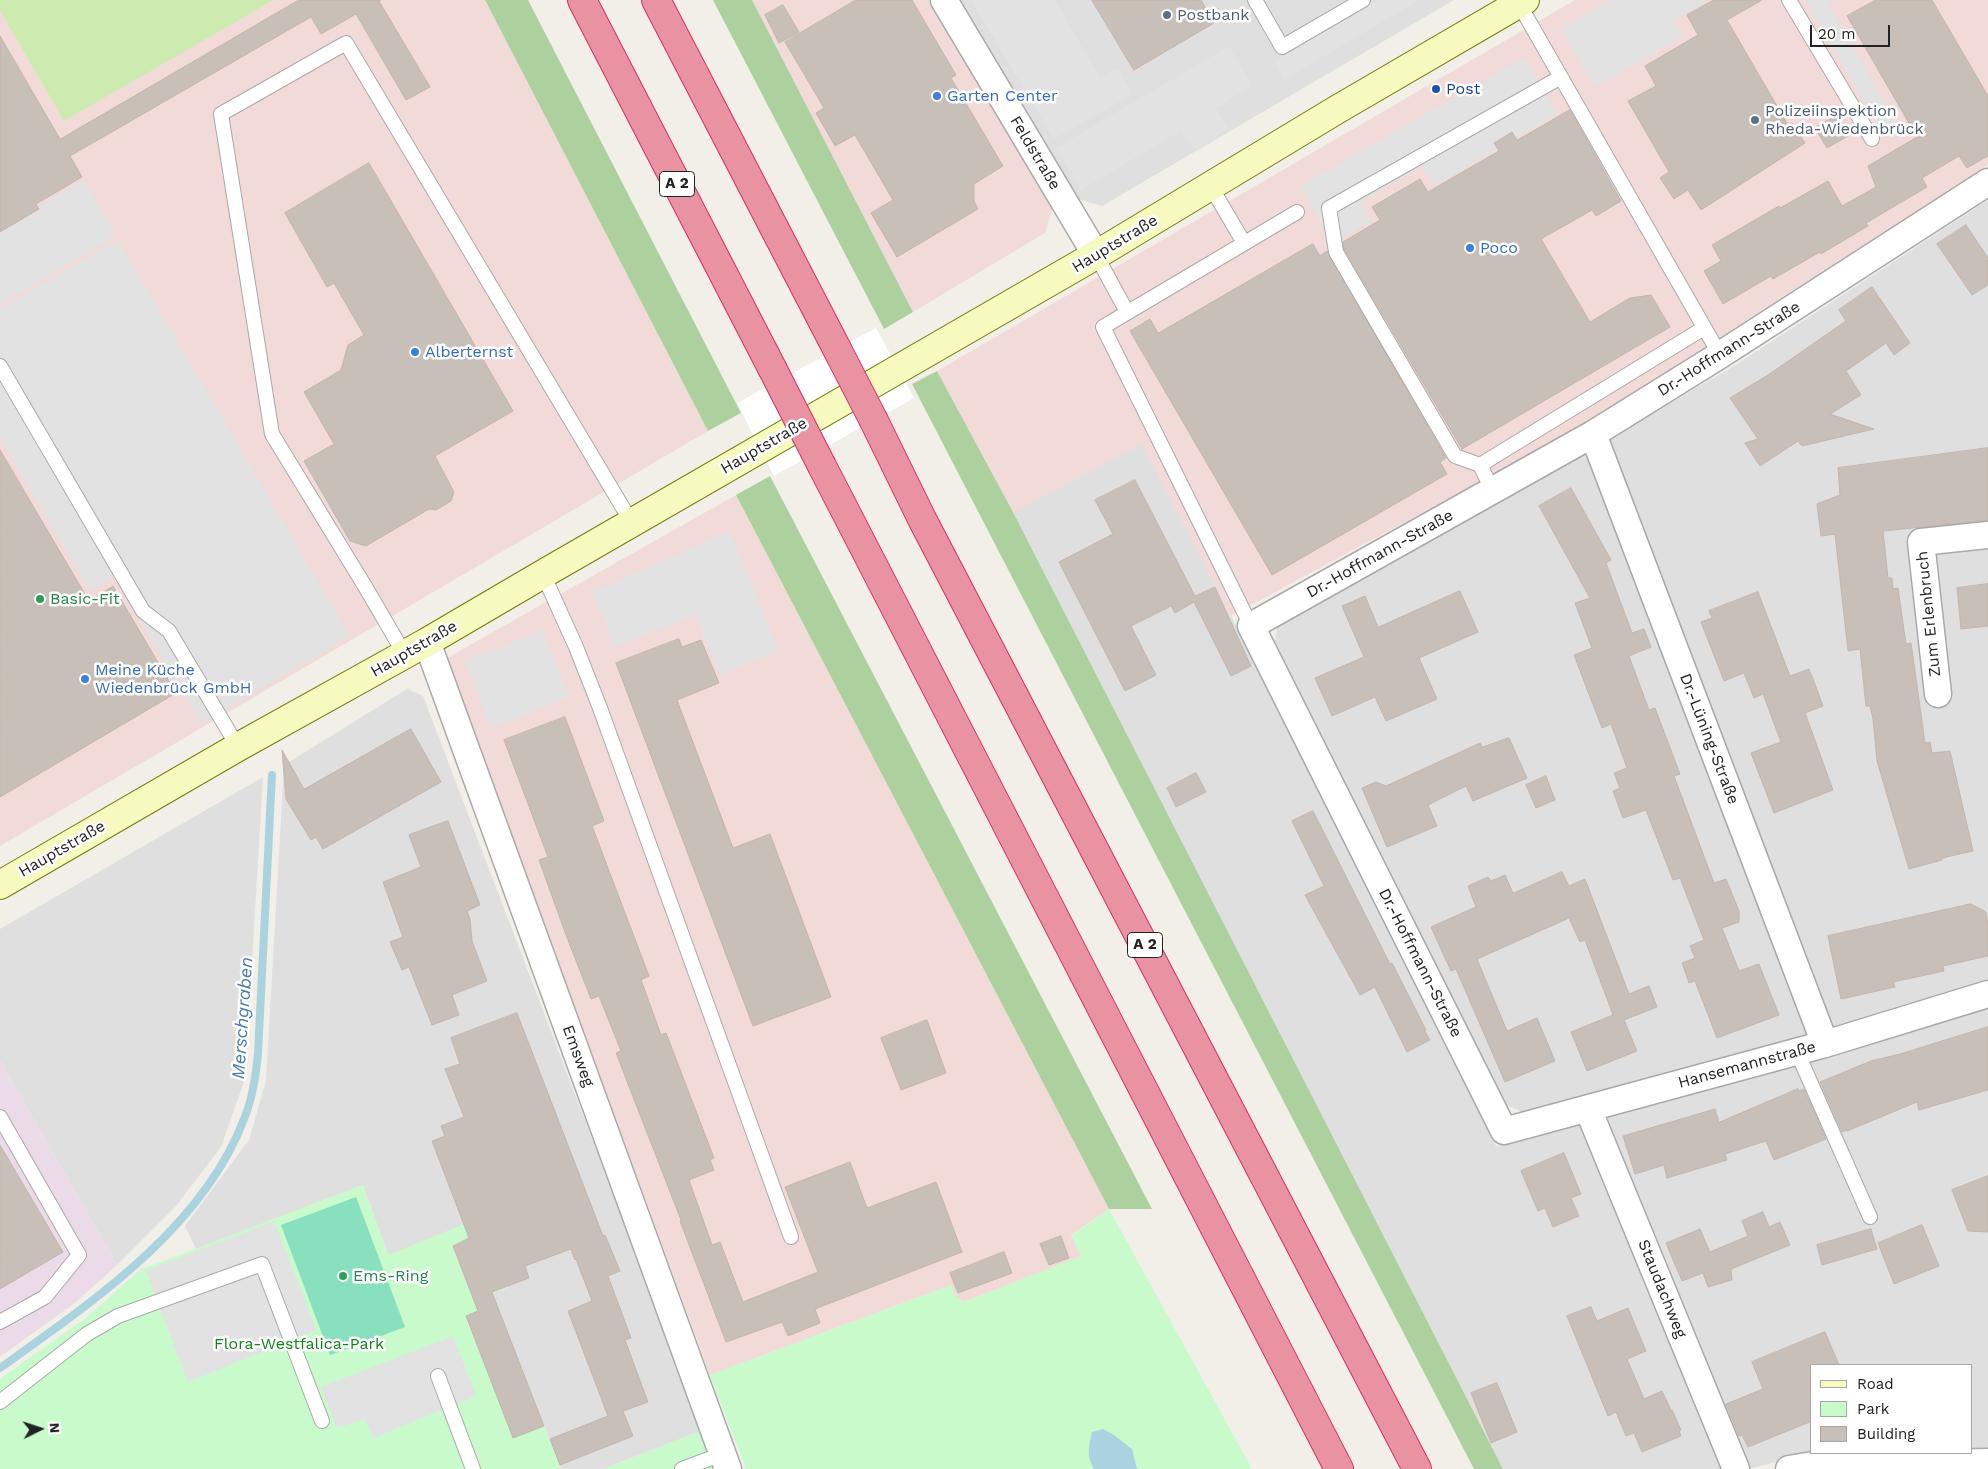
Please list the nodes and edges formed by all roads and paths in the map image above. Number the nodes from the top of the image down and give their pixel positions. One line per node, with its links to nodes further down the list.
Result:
1 (582, 0): 46 (highway, A 2, bridge)
2 (656, 0): 47 (highway, A 2, bridge)
3 (944, 0): 14 (street, Feldstraße)
4 (1255, 0): 5 (lane)
5 (1364, 0)
6 (1789, 0): 9 (lane)
7 (1522, 2): 8 (lane); 11 (street, Hauptstraße)
8 (1561, 77): 16 (lane); 20 (lane)
9 (1872, 139)
10 (1988, 182): 17 (street, Dr.-Hoffmann-Straße)
11 (1211, 186): 13 (lane); 14 (street, Hauptstraße)
12 (1298, 212): 13 (lane)
13 (1244, 243): 15 (lane)
14 (1096, 255): 15 (lane); 22 (street, Hauptstraße)
15 (1127, 312): 25 (lane)
16 (1704, 328): 17 (lane); 20 (lane)
17 (1720, 355): 19 (street, Dr.-Hoffmann-Straße)
18 (0, 366): 28 (lane)
19 (1593, 434): 21 (street, Dr.-Hoffmann-Straße); 31 (street, Dr.-Lüning-Straße)
20 (1480, 465): 21 (lane)
21 (1493, 491): 25 (street, Dr.-Hoffmann-Straße)
22 (632, 523): 24 (street, Hauptstraße); 26 (lane)
23 (1988, 535): 27 (street, Zum Erlenbruch)
24 (543, 574): 26 (street, Hauptstraße); 37 (lane)
25 (1251, 626): 35 (street, Dr.-Hoffmann-Straße)
26 (416, 649): 28 (street, Hauptstraße); 42 (street, Emsweg)
27 (1938, 694)
28 (238, 747): 29 (street, Hauptstraße)
29 (0, 885)
30 (1988, 994): 31 (street, Hansemannstraße)
31 (1825, 1044): 32 (street, Hansemannstraße)
32 (1797, 1052): 33 (street, Hansemannstraße); 36 (lane)
33 (1588, 1109): 35 (street, Hansemannstraße); 48 (street, Staudachweg)
34 (0, 1117): 38 (lane)
35 (1504, 1131)
36 (1870, 1217)
37 (791, 1237)
38 (0, 1322)
39 (438, 1376): 44 (lane)
40 (0, 1402): 41 (lane)
41 (322, 1421)
42 (725, 1462): 45 (lane)
43 (1988, 1462): 49 (street)
44 (473, 1469)
45 (682, 1469)
46 (1340, 1469)
47 (1417, 1469)
48 (1736, 1469)
49 (1789, 1469)

